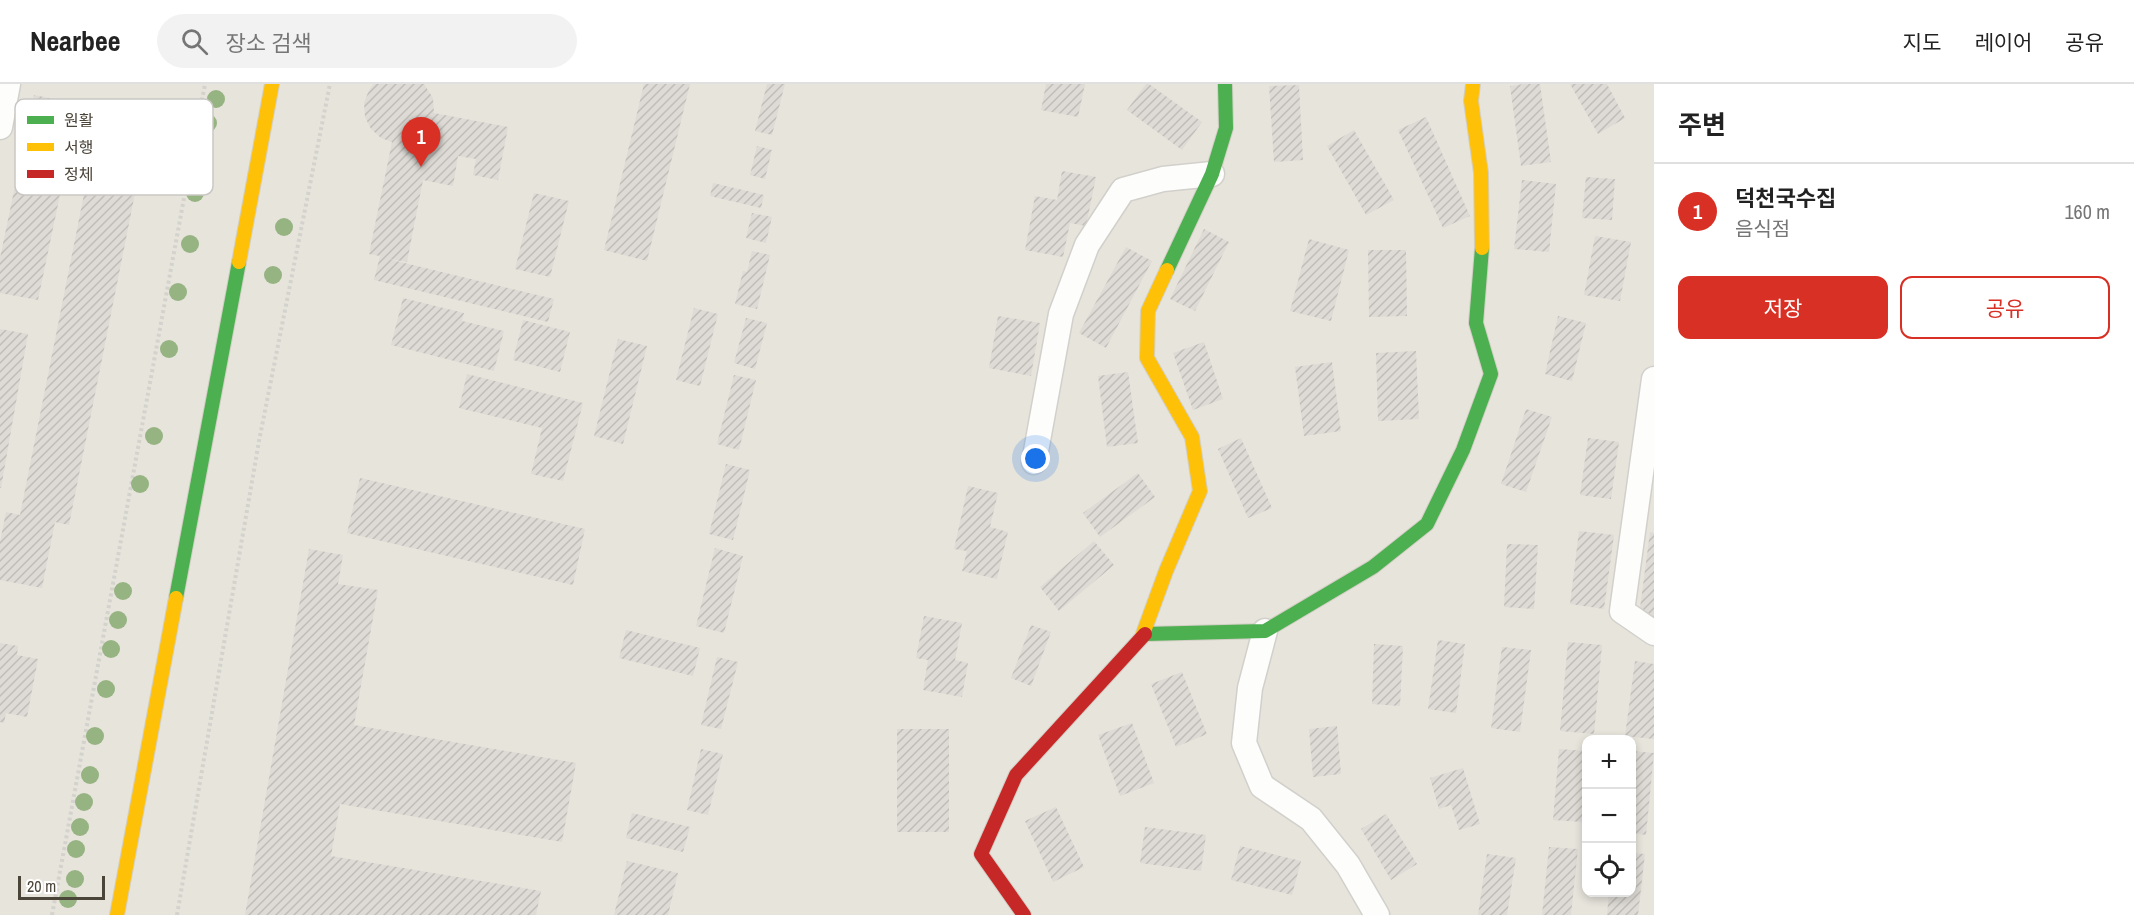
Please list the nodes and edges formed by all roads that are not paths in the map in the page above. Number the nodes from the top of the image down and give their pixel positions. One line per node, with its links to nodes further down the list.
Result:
1 (8, 84): 5 (street)
2 (272, 84): 12 (street)
3 (1225, 84): 6 (street)
4 (1473, 84): 9 (street)
5 (0, 127)
6 (1212, 174): 8 (street); 11 (street)
7 (1654, 379): 10 (street)
8 (1034, 462)
9 (1265, 631): 11 (street); 14 (street)
10 (1654, 633)
11 (1143, 634): 13 (street)
12 (117, 915)
13 (1024, 915)
14 (1377, 915)

